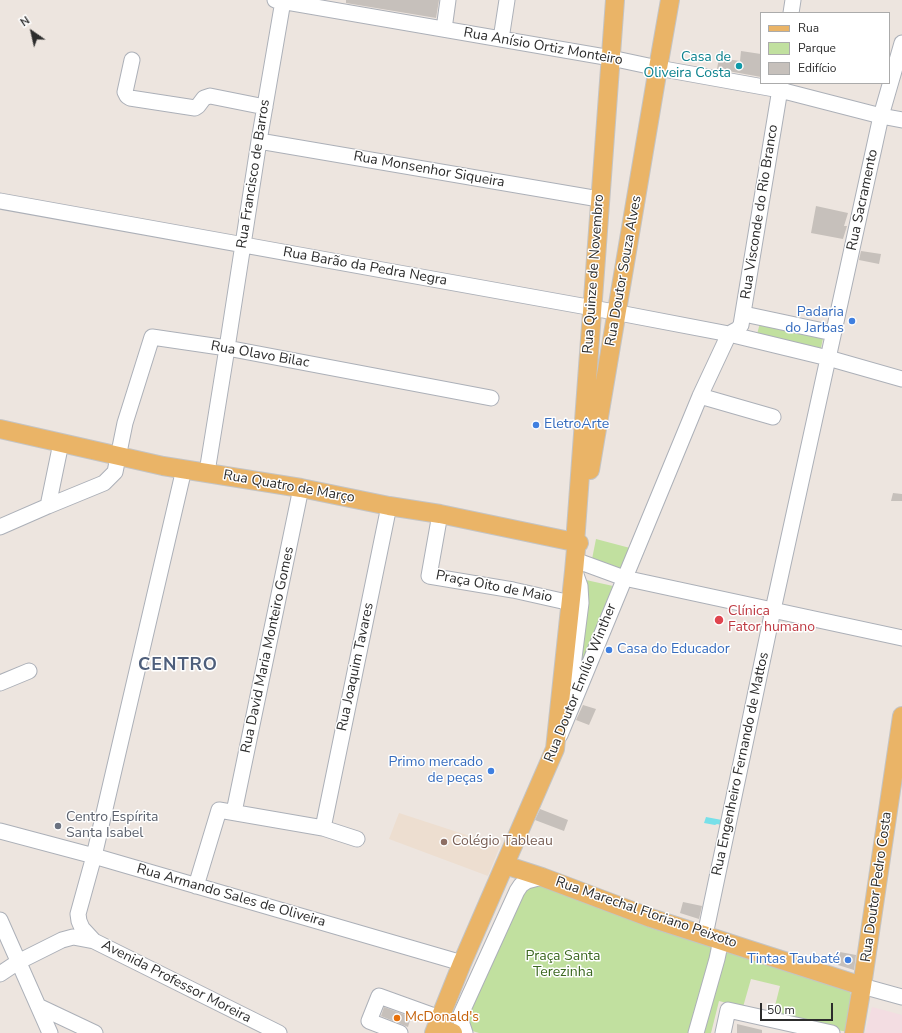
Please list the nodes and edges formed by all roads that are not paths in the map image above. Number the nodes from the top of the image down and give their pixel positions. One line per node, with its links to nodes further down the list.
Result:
1 (448, 0): 8 (street)
2 (507, 0): 9 (street)
3 (615, 0): 11 (main road, Rua Quinze de Novembro)
4 (670, 0): 13 (main road, Rua Doutor Souza Alves)
5 (793, 0): 7 (street)
6 (279, 1): 8 (street, Rua Anísio Ortiz Monteiro); 17 (street, Rua Francisco de Barros)
7 (791, 12)
8 (444, 29): 9 (street, Rua Anísio Ortiz Monteiro)
9 (501, 39): 11 (street, Rua Anísio Ortiz Monteiro)
10 (902, 43): 18 (street, Rua Sacramento)
11 (611, 58): 13 (street, Rua Anísio Ortiz Monteiro); 21 (main road, Rua Quinze de Novembro)
12 (132, 60): 17 (street)
13 (658, 68): 14 (street, Rua Anísio Ortiz Monteiro); 25 (main road, Rua Doutor Souza Alves)
14 (760, 83)
15 (766, 84): 16 (street, Rua Anísio Ortiz Monteiro)
16 (780, 86): 18 (street, Rua Anísio Ortiz Monteiro); 26 (street, Rua Visconde do Rio Branco)
17 (265, 107): 20 (street, Rua Francisco de Barros)
18 (881, 116): 19 (street, Rua Anísio Ortiz Monteiro); 30 (street, Rua Sacramento)
19 (902, 120)
20 (259, 141): 21 (street, Rua Monsenhor Siqueira); 23 (street, Rua Francisco de Barros)
21 (599, 199): 24 (main road, Rua Quinze de Novembro)
22 (0, 201): 23 (street, Rua Barão da Pedra Negra)
23 (243, 245): 24 (street, Rua Barão da Pedra Negra); 33 (street, Rua Francisco de Barros)
24 (593, 308): 25 (street, Rua Barão da Pedra Negra); 28 (main road, Rua Quinze de Novembro)
25 (617, 314): 29 (main road, Rua Doutor Souza Alves); 31 (street, Rua Barão da Pedra Negra)
26 (744, 314): 27 (street); 31 (street, Rua Visconde do Rio Branco)
27 (760, 318): 30 (street); 32 (street)
28 (591, 327): 29 (main road); 49 (main road, Rua Quinze de Novembro)
29 (613, 332): 49 (main road, Rua Doutor Souza Alves)
30 (833, 333): 34 (street, Rua Sacramento)
31 (729, 334): 32 (street, Rua Barão da Pedra Negra); 36 (street, Rua Doutor Emílio Winther)
32 (753, 340): 34 (street, Rua Barão da Pedra Negra)
33 (227, 348): 37 (street, Rua Olavo Bilac); 41 (street, Rua Olavo Bilac); 43 (street, Rua Francisco de Barros)
34 (828, 358): 35 (street, Rua Barão da Pedra Negra); 52 (street, Rua Engenheiro Fernando de Mattos)
35 (902, 379)
36 (700, 396): 38 (street); 50 (street, Rua Doutor Emílio Winther)
37 (491, 398)
38 (773, 417)
39 (0, 429): 40 (main road, Rua Quatro de Março)
40 (60, 443): 41 (main road, Rua Quatro de Março); 45 (street)
41 (119, 457): 42 (main road, Rua Quatro de Março); 45 (street)
42 (184, 469): 43 (main road, Rua Quatro de Março); 63 (street)
43 (207, 472): 44 (main road, Rua Quatro de Março)
44 (301, 488): 46 (main road, Rua Quatro de Março); 59 (street, Rua David Maria Monteiro Gomes)
45 (48, 506): 48 (street)
46 (389, 506): 47 (main road, Rua Quatro de Março); 60 (street, Rua Joaquim Tavares)
47 (440, 514): 49 (main road, Rua Quatro de Março); 51 (street, Praça Oito de Maio)
48 (0, 527)
49 (576, 553): 50 (street, Rua Quatro de Março); 51 (main road, Rua Quinze de Novembro); 56 (street)
50 (624, 578): 52 (street, Rua Quatro de Março); 58 (street, Rua Doutor Emílio Winther)
51 (571, 603): 56 (main road, Rua Quinze de Novembro)
52 (773, 610): 53 (street, Rua Quatro de Março); 68 (street, Rua Engenheiro Fernando de Mattos)
53 (902, 638)
54 (29, 671): 55 (street)
55 (0, 683)
56 (562, 686): 58 (main road, Rua Quinze de Novembro)
57 (902, 716): 73 (main road, Rua Doutor Pedro Costa)
58 (554, 749): 64 (main road, Rua Doutor Emílio Winther)
59 (234, 812): 60 (street); 66 (street)
60 (323, 828): 62 (street)
61 (0, 831): 63 (street, Rua Armando Sales de Oliveira)
62 (357, 839)
63 (94, 856): 66 (street, Rua Armando Sales de Oliveira); 69 (street)
64 (505, 865): 65 (main road, Rua Marechal Floriano Peixoto); 71 (main road, Rua Doutor Emílio Winther)
65 (542, 877): 68 (main road, Rua Marechal Floriano Peixoto); 82 (street)
66 (196, 886): 71 (street, Rua Armando Sales de Oliveira)
67 (0, 920): 70 (street)
68 (713, 937): 73 (main road, Rua Marechal Floriano Peixoto); 83 (street, Rua Engenheiro Fernando de Mattos)
69 (94, 941): 70 (street); 77 (street, Avenida Professor Moreira)
70 (18, 962): 72 (street); 75 (street)
71 (462, 963): 76 (main road, Rua Doutor Emílio Winther)
72 (0, 974)
73 (862, 986): 74 (street, Rua Marechal Floriano Peixoto); 86 (main road, Rua Doutor Pedro Costa)
74 (902, 997)
75 (40, 1007): 78 (street); 79 (street)
76 (437, 1026): 80 (street); 81 (main road)
77 (271, 1031)
78 (50, 1033)
79 (95, 1033)
80 (400, 1033)
81 (453, 1033)
82 (465, 1033)
83 (696, 1033)
84 (723, 1033): 85 (street)
85 (832, 1033)
86 (854, 1033)

